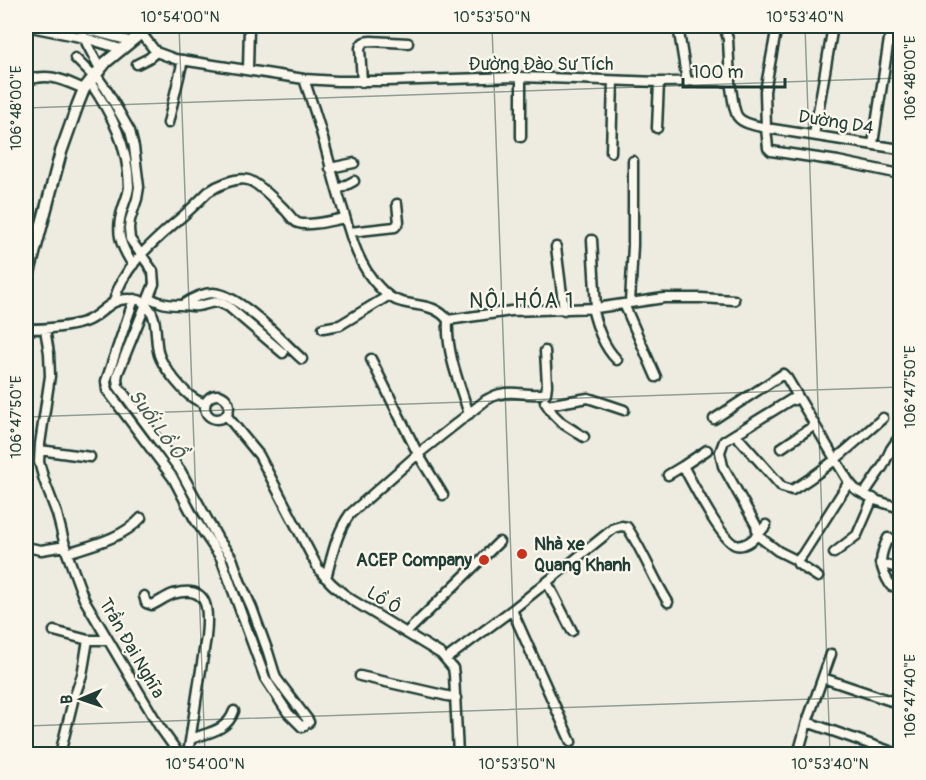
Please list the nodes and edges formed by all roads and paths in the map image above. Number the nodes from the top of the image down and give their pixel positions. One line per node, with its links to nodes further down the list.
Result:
1 (26, 26): 10 (street)
2 (77, 26): 10 (street); 11 (street)
3 (249, 26): 18 (street)
4 (678, 26): 26 (street)
5 (724, 26): 27 (street)
6 (777, 26): 30 (street)
7 (833, 26): 31 (street)
8 (891, 26): 33 (street)
9 (146, 29): 11 (main road); 14 (street)
10 (84, 38): 13 (street); 20 (street)
11 (130, 41): 13 (main road)
12 (408, 43): 24 (street)
13 (121, 49): 20 (main road)
14 (156, 52): 16 (street, Đường Đào Sư Tích); 17 (street)
15 (75, 58): 20 (street)
16 (183, 60): 18 (street, Đường Đào Sư Tích); 28 (street)
17 (137, 64)
18 (248, 70): 21 (street, Đường Đào Sư Tích)
19 (521, 77): 23 (street, Đường Đào Sư Tích); 24 (street, Đường Đào Sư Tích); 32 (street)
20 (93, 79): 22 (street); 43 (street); 46 (main road)
21 (304, 79): 24 (street, Đường Đào Sư Tích); 38 (street)
22 (26, 81)
23 (613, 81): 25 (street, Đường Đào Sư Tích); 35 (street)
24 (363, 82)
25 (659, 82): 26 (street, Đường Đào Sư Tích); 29 (street)
26 (687, 82): 27 (street, Đường Đào Sư Tích)
27 (730, 82): 30 (street)
28 (168, 123)
29 (657, 128)
30 (766, 128): 31 (street, Dường D4); 39 (street)
31 (814, 135): 33 (street, Dường D4)
32 (521, 137)
33 (873, 144): 34 (street, Dường D4)
34 (900, 148)
35 (611, 152)
36 (633, 161): 57 (street)
37 (354, 163): 38 (street)
38 (330, 168): 41 (street)
39 (900, 174)
40 (354, 181): 41 (street)
41 (337, 190): 44 (street)
42 (398, 204): 47 (street)
43 (126, 211): 51 (street); 51 (street)
44 (345, 218): 47 (street); 51 (street)
45 (26, 225): 46 (street)
46 (40, 229): 50 (main road)
47 (350, 232): 53 (street)
48 (592, 240): 59 (street)
49 (556, 247): 60 (street)
50 (30, 252): 52 (main road)
51 (137, 260): 55 (street); 56 (street)
52 (26, 284)
53 (388, 296): 61 (street); 62 (street)
54 (734, 300): 57 (street)
55 (142, 301): 56 (street); 58 (street); 73 (street, Lồ Ô); 114 (street); 114 (street)
56 (114, 302): 64 (street)
57 (627, 304): 59 (street); 70 (street)
58 (182, 305): 66 (street); 67 (street)
59 (594, 308): 60 (street); 69 (street)
60 (564, 310): 61 (street)
61 (448, 320): 76 (street)
62 (323, 328)
63 (26, 329): 64 (street)
64 (45, 329): 85 (street, Trần Đại Nghĩa)
65 (545, 351): 71 (street)
66 (283, 353)
67 (302, 359)
68 (371, 359): 87 (street)
69 (617, 360)
70 (656, 378)
71 (538, 394): 74 (street); 76 (street)
72 (794, 400): 81 (street)
73 (205, 404): 77 (street, Lồ Ô); 77 (street, Lồ Ô)
74 (547, 405): 75 (street); 83 (street)
75 (624, 410)
76 (469, 414): 87 (street)
77 (226, 415): 109 (street, Lồ Ô)
78 (882, 418): 89 (street)
79 (714, 419): 80 (street)
80 (815, 425): 84 (street); 89 (street)
81 (735, 434): 89 (street); 99 (street)
82 (900, 436): 93 (street)
83 (584, 437)
84 (781, 448)
85 (40, 450): 88 (street); 103 (street, Trần Đại Nghĩa)
86 (707, 450): 90 (street)
87 (418, 454): 94 (street); 109 (street)
88 (90, 457)
89 (835, 459): 92 (street)
90 (683, 466): 91 (street); 99 (street)
91 (668, 475)
92 (849, 482): 93 (street); 105 (street)
93 (864, 494): 95 (street)
94 (443, 495)
95 (873, 498): 96 (street); 104 (street)
96 (900, 508)
97 (141, 518): 103 (street)
98 (766, 525): 99 (street)
99 (758, 536): 105 (street)
100 (900, 541): 106 (street)
101 (499, 542): 118 (street)
102 (26, 547): 103 (street)
103 (67, 549): 120 (street, Trần Đại Nghĩa)
104 (834, 553)
105 (796, 560): 108 (street)
106 (880, 563): 107 (street); 111 (street)
107 (900, 569)
108 (818, 577)
109 (326, 578): 118 (street, Lồ Ô)
110 (547, 582): 113 (street); 115 (street); 117 (street)
111 (891, 586)
112 (144, 596): 129 (street)
113 (668, 602)
114 (245, 607): 114 (street)
115 (513, 610): 122 (street); 130 (street)
116 (54, 631): 119 (street)
117 (572, 631)
118 (406, 633): 122 (street, Lồ Ô)
119 (88, 640): 120 (street); 132 (street)
120 (107, 640): 133 (street, Trần Đại Nghĩa)
121 (831, 654): 124 (street)
122 (446, 659): 125 (street)
123 (360, 676): 125 (street)
124 (823, 678): 126 (street); 128 (street)
125 (456, 698): 135 (street)
126 (900, 704)
127 (234, 711): 129 (street)
128 (807, 722): 131 (street); 136 (street)
129 (191, 739): 134 (street)
130 (571, 742)
131 (899, 753)
132 (60, 754)
133 (179, 754)
134 (188, 754)
135 (458, 754)
136 (798, 754)

